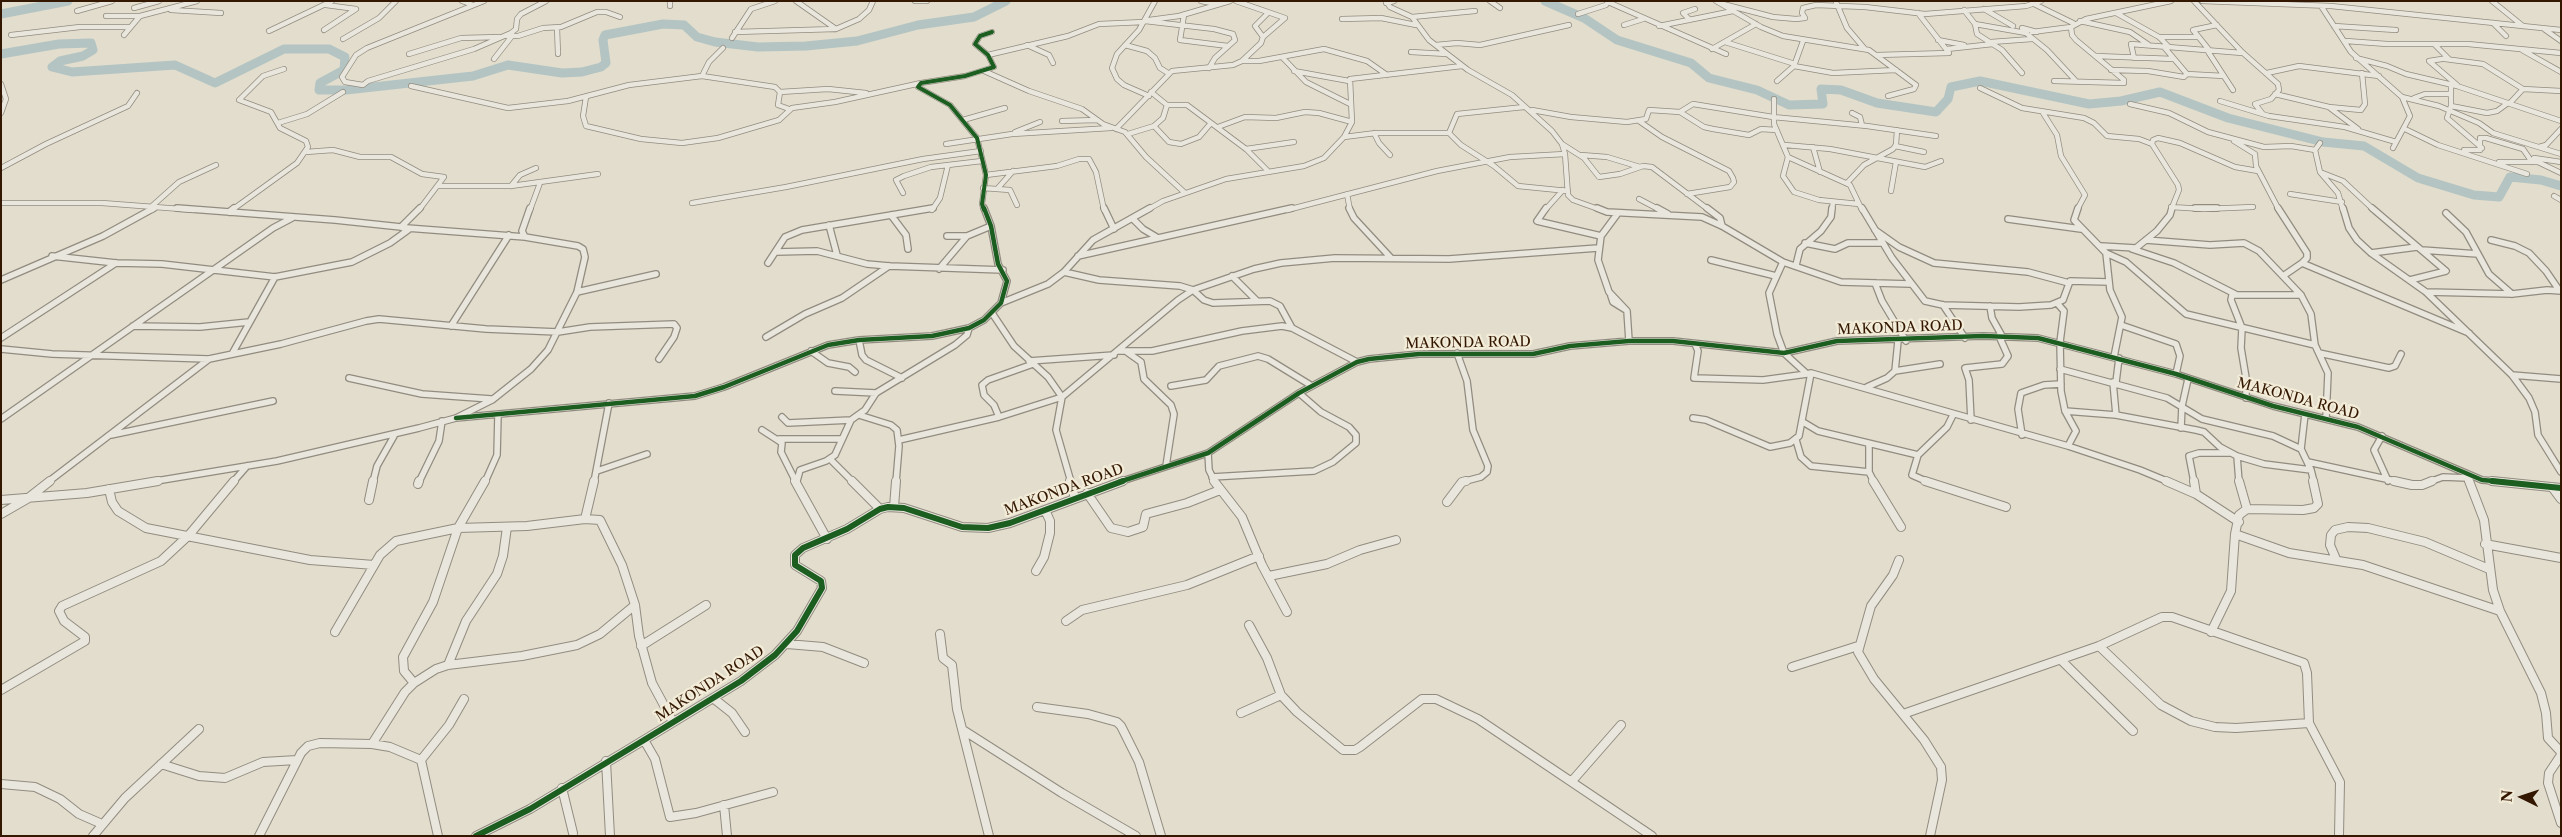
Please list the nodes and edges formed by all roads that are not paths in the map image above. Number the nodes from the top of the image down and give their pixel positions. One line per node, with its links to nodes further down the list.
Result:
1 (112, 1): 43 (street)
2 (159, 1): 37 (street)
3 (197, 1): 41 (street)
4 (332, 1): 33 (street)
5 (396, 1): 95 (street)
6 (462, 1): 34 (street)
7 (484, 1): 34 (street)
8 (546, 1): 87 (street)
9 (775, 1): 81 (street)
10 (796, 1): 76 (street)
11 (873, 1): 76 (street)
12 (915, 1): 13 (street)
13 (927, 1)
14 (1155, 1): 59 (street)
15 (1201, 1): 30 (street)
16 (1230, 1): 30 (street)
17 (1236, 1): 47 (street)
18 (1394, 1): 27 (street)
19 (1490, 1): 38 (street)
20 (1716, 1): 31 (street)
21 (2041, 1): 32 (street)
22 (2171, 1): 48 (street)
23 (2194, 1): 68 (street)
24 (2204, 1): 35 (street)
25 (2315, 1): 36 (street)
26 (2492, 1): 72 (street)
27 (1386, 2): 55 (street)
28 (1608, 2): 49 (street); 57 (street)
29 (1836, 3): 31 (street); 50 (street); 111 (street)
30 (1220, 4): 51 (street)
31 (1722, 4): 45 (street)
32 (2034, 4): 40 (street); 67 (street)
33 (326, 5): 77 (street); 80 (street)
34 (473, 5): 87 (street)
35 (2320, 6): 36 (street); 71 (street)
36 (2331, 6): 61 (street)
37 (134, 8)
38 (1500, 8)
39 (1695, 9): 58 (street)
40 (1984, 9): 42 (street); 83 (street)
41 (170, 10): 46 (street); 53 (street)
42 (1964, 10): 50 (street); 63 (street)
43 (77, 11)
44 (1475, 11): 55 (street)
45 (1733, 11): 58 (street); 62 (street)
46 (221, 13)
47 (1268, 13): 90 (street); 90 (street)
48 (2116, 13): 60 (street); 91 (street)
49 (1578, 14)
50 (1918, 14): 96 (street)
51 (1184, 15): 59 (street); 69 (street)
52 (106, 16): 53 (street)
53 (140, 16): 73 (street)
54 (620, 17): 74 (street)
55 (1412, 17): 64 (street)
56 (1342, 19): 64 (street)
57 (1643, 19): 66 (street); 70 (street)
58 (1690, 20): 70 (street)
59 (1145, 21): 69 (street); 102 (street); 103 (street)
60 (2078, 21): 67 (street); 108 (street)
61 (2493, 23): 72 (street); 89 (street)
62 (1756, 24): 97 (street); 100 (street)
63 (1975, 24): 84 (street); 101 (street)
64 (1416, 25): 104 (street)
65 (1569, 25): 104 (street)
66 (1624, 25)
67 (2072, 25): 83 (street); 125 (street)
68 (2217, 25): 92 (street); 117 (street)
69 (1183, 26): 106 (street); 106 (street)
70 (1659, 26): 112 (street)
71 (2334, 26): 78 (street); 98 (street)
72 (2523, 26): 75 (street)
73 (129, 27): 85 (street); 86 (street)
74 (557, 28): 88 (street); 120 (street)
75 (2543, 28): 79 (street); 99 (street)
76 (836, 29): 81 (street)
77 (324, 30)
78 (2396, 30)
79 (2561, 30)
80 (269, 31)
81 (735, 32): 93 (street)
82 (992, 32): 123 (street)
83 (2036, 32): 84 (street)
84 (2026, 33): 94 (street)
85 (11, 35)
86 (124, 35)
87 (505, 36): 88 (street); 119 (street)
88 (512, 36): 129 (street)
89 (2506, 36)
90 (1263, 37): 132 (street)
91 (2158, 37): 92 (street); 109 (street)
92 (2198, 37): 115 (street)
93 (732, 38)
94 (2032, 39): 101 (street); 152 (street)
95 (344, 40)
96 (1938, 40): 107 (street); 113 (street)
97 (1803, 41): 111 (street); 134 (street)
98 (2346, 41): 105 (street); 128 (street)
99 (2561, 41)
100 (1726, 42): 112 (street); 134 (street)
101 (1992, 43): 107 (street); 144 (street)
102 (1027, 45): 123 (street); 133 (street)
103 (1125, 45): 143 (street); 169 (street)
104 (1436, 45): 121 (street)
105 (2435, 45): 114 (street); 131 (street)
106 (1228, 46): 136 (street)
107 (1966, 46): 113 (street)
108 (2150, 46): 109 (street); 127 (street)
109 (2166, 47): 115 (street); 130 (street)
110 (723, 48): 149 (street)
111 (1864, 48): 124 (street)
112 (1712, 49): 122 (street)
113 (1947, 49): 124 (street)
114 (2521, 49): 118 (street); 142 (street)
115 (2209, 50): 117 (street); 150 (street)
116 (1411, 52): 121 (street)
117 (2242, 53): 145 (street)
118 (2561, 53)
119 (409, 54)
120 (558, 54)
121 (1446, 54): 135 (street)
122 (1726, 54)
123 (988, 55): 140 (street)
124 (1877, 55): 138 (street)
125 (2096, 56): 127 (street); 139 (street)
126 (1282, 57): 132 (street); 141 (street); 146 (street)
127 (2134, 58): 130 (street)
128 (2356, 58): 151 (street); 157 (street)
129 (494, 59)
130 (2174, 59): 147 (street)
131 (2445, 59): 160 (street); 162 (street)
132 (1242, 61): 136 (street)
133 (1053, 63)
134 (1794, 65): 138 (street); 154 (street)
135 (1462, 66): 146 (street); 183 (street)
136 (1209, 68): 143 (street)
137 (284, 69): 202 (street)
138 (1896, 70): 172 (street)
139 (2111, 70): 147 (street); 152 (street)
140 (984, 71): 159 (street); 196 (street)
141 (1294, 71): 153 (street); 181 (street)
142 (2561, 72)
143 (1168, 73): 169 (street)
144 (2022, 73)
145 (2267, 73): 148 (street); 170 (street)
146 (1387, 74): 153 (street)
147 (2187, 74): 150 (street)
148 (2362, 74): 151 (street); 184 (street)
149 (702, 76): 166 (street); 174 (street)
150 (2224, 76): 163 (street)
151 (2379, 76): 173 (street)
152 (2074, 80): 155 (street)
153 (1349, 81): 181 (street)
154 (1777, 81)
155 (2054, 81)
156 (1, 84): 190 (street)
157 (2451, 84): 160 (street); 171 (street)
158 (411, 86): 174 (street)
159 (921, 86): 168 (street); 195 (street)
160 (2457, 86): 179 (street)
161 (1980, 88): 192 (street)
162 (2523, 89): 164 (street); 179 (street)
163 (2234, 90)
164 (2561, 91)
165 (343, 92): 202 (street)
166 (780, 92): 168 (street); 187 (street)
167 (137, 93): 256 (street)
168 (875, 94): 187 (street)
169 (1150, 94): 178 (street); 180 (street)
170 (2275, 94): 184 (street); 193 (street)
171 (2450, 94): 175 (street); 186 (street)
172 (1888, 96)
173 (2402, 96): 175 (street); 209 (street)
174 (586, 97): 187 (street)
175 (2411, 98): 186 (street)
176 (1774, 99): 194 (street)
177 (2220, 101): 193 (street)
178 (1144, 102): 180 (street); 208 (street)
179 (2509, 103): 186 (street); 197 (street)
180 (1166, 104): 203 (street); 204 (street)
181 (1350, 104): 201 (street)
182 (2130, 104): 217 (street)
183 (1524, 106): 188 (street); 214 (street)
184 (2329, 107): 212 (street)
185 (1005, 108): 195 (street)
186 (2450, 108): 230 (street); 233 (street)
187 (788, 109)
188 (1530, 110): 199 (street); 225 (street)
189 (1680, 112): 194 (street); 199 (street); 210 (street)
190 (1, 113)
191 (1852, 113): 205 (street)
192 (2044, 113): 226 (street); 306 (street)
193 (2263, 114): 212 (street)
194 (1773, 117): 205 (street); 210 (street)
195 (963, 120): 220 (street)
196 (1097, 120): 198 (street); 208 (street)
197 (2561, 120)
198 (1062, 121)
199 (1639, 121): 278 (street)
200 (1040, 122): 215 (street)
201 (1352, 122): 206 (street); 219 (street)
202 (278, 123): 237 (street)
203 (1211, 123): 204 (street); 206 (street)
204 (1154, 126): 216 (street)
205 (1862, 126): 211 (street)
206 (1218, 127): 232 (street)
207 (2561, 128): 230 (street)
208 (1114, 129): 215 (street); 216 (street)
209 (2405, 129): 222 (street); 235 (street)
210 (1776, 130): 227 (street)
211 (1897, 130): 218 (street); 228 (street)
212 (2360, 131): 222 (street)
213 (1374, 133): 214 (street); 219 (street); 242 (street)
214 (1449, 133): 249 (street)
215 (1012, 134): 220 (street)
216 (1128, 134): 275 (street)
217 (2222, 135): 234 (street); 260 (street)
218 (1936, 136)
219 (1344, 137): 259 (street)
220 (978, 138): 224 (street); 236 (street)
221 (1294, 142): 232 (street)
222 (2396, 142): 231 (street)
223 (2320, 143): 234 (street)
224 (946, 144)
225 (1562, 144): 239 (street); 240 (street)
226 (2152, 144): 260 (street); 290 (street)
227 (1785, 145): 229 (street); 244 (street)
228 (1895, 146): 238 (street); 245 (street)
229 (1813, 147): 245 (street); 261 (street)
230 (2538, 147): 241 (street)
231 (2394, 148)
232 (1246, 149): 259 (street)
233 (2481, 149): 235 (street); 243 (street); 247 (street)
234 (2315, 150): 262 (street)
235 (2453, 150): 243 (street)
236 (981, 151): 248 (street); 286 (street)
237 (306, 152): 269 (street); 292 (street)
238 (1924, 152)
239 (1565, 154): 249 (street); 273 (street)
240 (1580, 154): 255 (street); 255 (street)
241 (2561, 154)
242 (1390, 155)
243 (2477, 156): 251 (street)
244 (1788, 157): 261 (street); 283 (street)
245 (1880, 157): 250 (street); 268 (street)
246 (1941, 160): 250 (street)
247 (2531, 160): 251 (street); 252 (street); 263 (street)
248 (982, 161): 254 (street); 266 (street)
249 (1486, 161): 273 (street); 277 (street)
250 (1896, 162): 274 (street)
251 (2495, 162): 265 (street)
252 (2561, 162)
253 (216, 165): 289 (street)
254 (948, 165): 276 (street); 295 (street)
255 (1640, 167): 278 (street)
256 (1, 168)
257 (536, 168): 270 (street)
258 (1013, 171): 266 (street); 272 (street); 304 (street)
259 (1268, 171): 275 (street)
260 (2258, 171): 334 (street)
261 (1820, 172): 268 (street)
262 (2320, 172): 284 (street); 321 (street)
263 (2561, 173)
264 (598, 174): 267 (street)
265 (2527, 174)
266 (986, 175): 271 (street)
267 (540, 183): 270 (street); 311 (street)
268 (1848, 183): 287 (street)
269 (439, 186): 270 (street); 303 (street)
270 (511, 186)
271 (983, 188): 272 (street); 301 (street)
272 (998, 188): 288 (street)
273 (1565, 191): 293 (street); 310 (street)
274 (1891, 191)
275 (1185, 192): 298 (street)
276 (902, 193)
277 (1347, 194): 312 (street); 329 (street)
278 (1687, 194): 302 (street)
279 (2290, 194): 284 (street)
280 (2554, 196): 282 (street)
281 (1639, 199): 296 (street)
282 (2561, 200)
283 (1833, 202): 287 (street); 316 (street)
284 (2342, 202): 324 (street)
285 (1, 203): 289 (street)
286 (692, 203)
287 (1859, 204): 305 (street)
288 (1018, 205)
289 (154, 207): 292 (street); 327 (street)
290 (2171, 207): 291 (street); 313 (street)
291 (2254, 207)
292 (229, 212): 297 (street)
293 (1618, 213): 296 (street); 310 (street)
294 (2446, 213): 325 (street)
295 (891, 215): 300 (street); 319 (street)
296 (1669, 215): 302 (street)
297 (292, 218): 303 (street); 338 (street)
298 (1134, 219): 304 (street); 312 (street)
299 (2008, 219): 306 (street)
300 (829, 225): 322 (street); 326 (street)
301 (991, 226): 309 (street); 339 (street)
302 (1722, 226): 331 (street)
303 (404, 228): 307 (street); 344 (street)
304 (1114, 229): 328 (street)
305 (1874, 229): 315 (street); 352 (street)
306 (2081, 229): 317 (street)
307 (509, 235): 311 (street); 370 (street)
308 (947, 236): 309 (street)
309 (967, 236): 337 (street)
310 (1601, 236): 318 (street)
311 (525, 237): 356 (street)
312 (1158, 238): 328 (street)
313 (2146, 240): 320 (street); 347 (street)
314 (2491, 240): 355 (street)
315 (1882, 242): 316 (street); 353 (street)
316 (1805, 243): 335 (street)
317 (2101, 246): 320 (street); 323 (street)
318 (1598, 248): 329 (street); 381 (street)
319 (908, 249)
320 (2131, 249): 358 (street)
321 (2420, 249): 324 (street); 325 (street); 349 (street)
322 (776, 252): 326 (street); 333 (street)
323 (2106, 253): 350 (street); 373 (street)
324 (2371, 253): 349 (street)
325 (2478, 254): 359 (street)
326 (837, 255): 336 (street)
327 (52, 256): 332 (street); 342 (street)
328 (1078, 256): 340 (street)
329 (1391, 258): 345 (street)
330 (1711, 260): 346 (street)
331 (1783, 262): 335 (street); 346 (street)
332 (116, 263): 338 (street); 378 (street)
333 (768, 263)
334 (2302, 263): 347 (street); 375 (street)
335 (1796, 265): 351 (street)
336 (889, 266): 337 (street); 377 (street)
337 (940, 269): 339 (street)
338 (214, 270): 344 (street); 369 (street)
339 (1003, 270): 362 (street)
340 (1064, 272): 354 (street); 362 (street)
341 (1, 274): 342 (street)
342 (13, 274): 348 (street)
343 (656, 274): 356 (street)
344 (276, 276): 367 (street)
345 (1232, 276): 354 (street); 361 (street)
346 (1776, 276): 389 (street)
347 (2283, 276): 360 (street)
348 (1, 280)
349 (2410, 280): 357 (street)
350 (2109, 282): 352 (street); 368 (street)
351 (1875, 283): 353 (street); 382 (street)
352 (2068, 283): 363 (street)
353 (1910, 284): 364 (street)
354 (1194, 290): 361 (street); 390 (street)
355 (2560, 291): 359 (street)
356 (577, 292): 374 (street)
357 (2426, 292): 359 (street); 375 (street)
358 (2235, 294): 360 (street); 373 (street)
359 (2512, 294)
360 (2301, 295): 385 (street)
361 (1256, 300): 372 (street)
362 (1001, 303): 366 (street)
363 (2057, 303): 365 (street); 383 (street)
364 (1943, 305): 365 (street); 379 (street)
365 (1990, 306): 376 (street)
366 (992, 313): 371 (street); 399 (street)
367 (249, 322): 369 (street); 392 (street)
368 (2121, 325): 396 (street); 406 (street)
369 (133, 326): 395 (street)
370 (451, 326): 374 (street); 392 (street)
371 (968, 328): 380 (street); 409 (street)
372 (1292, 328): 388 (street); 400 (street)
373 (2242, 328): 385 (street); 421 (street)
374 (558, 332): 398 (street); 422 (street)
375 (2473, 334): 407 (street)
376 (2001, 336): 379 (street, MAKONDA ROAD); 383 (street, MAKONDA ROAD); 439 (street)
377 (766, 337)
378 (1, 338)
379 (1964, 338): 382 (street, MAKONDA ROAD)
380 (859, 340): 387 (street); 409 (street)
381 (1629, 341): 384 (street, MAKONDA ROAD); 393 (street, MAKONDA ROAD)
382 (1902, 341): 389 (street, MAKONDA ROAD); 403 (street)
383 (2060, 342): 396 (street, MAKONDA ROAD); 402 (street)
384 (1695, 344): 389 (street, MAKONDA ROAD); 405 (street)
385 (2315, 345): 391 (street)
386 (1, 349): 395 (street)
387 (810, 350): 404 (street); 424 (street)
388 (1127, 352): 390 (street); 463 (street)
389 (1784, 352): 405 (street)
390 (1117, 353): 399 (street); 420 (street)
391 (2319, 353): 394 (street); 437 (street)
392 (232, 354): 397 (street)
393 (1457, 354): 400 (street, MAKONDA ROAD); 484 (street)
394 (2402, 354)
395 (93, 355): 397 (street); 436 (street)
396 (2116, 358): 406 (street, MAKONDA ROAD); 412 (street)
397 (209, 359): 444 (street)
398 (659, 359)
399 (1031, 362): 420 (street); 433 (street)
400 (1357, 362): 415 (street, MAKONDA ROAD)
401 (1940, 364): 403 (street)
402 (2060, 369): 412 (street); 413 (street)
403 (1895, 371): 416 (street)
404 (856, 372)
405 (1809, 373): 416 (street); 441 (street)
406 (2176, 374): 410 (street, MAKONDA ROAD)
407 (2512, 375): 411 (street); 467 (street)
408 (350, 378): 422 (street)
409 (902, 378): 418 (street)
410 (2188, 379): 421 (street, MAKONDA ROAD); 425 (street)
411 (2561, 379)
412 (2115, 382): 425 (street); 431 (street)
413 (2061, 384): 426 (street); 445 (street)
414 (1171, 386): 415 (street)
415 (1312, 386): 419 (street, MAKONDA ROAD)
416 (1865, 387): 430 (street)
417 (835, 391): 418 (street)
418 (876, 393): 429 (street)
419 (1299, 393): 455 (street, MAKONDA ROAD); 469 (street)
420 (1062, 396): 433 (street); 479 (street)
421 (2246, 398): 427 (street, MAKONDA ROAD)
422 (492, 400): 434 (street)
423 (272, 402): 444 (street)
424 (609, 403): 428 (street); 465 (street)
425 (2182, 406): 442 (street); 454 (street)
426 (2065, 411): 431 (street); 453 (street)
427 (2305, 414): 437 (street, MAKONDA ROAD); 454 (street)
428 (498, 415): 434 (street); 495 (street)
429 (859, 415): 438 (street); 450 (street)
430 (1952, 415): 439 (street); 458 (street)
431 (2116, 415): 442 (street)
432 (782, 417): 438 (street)
433 (999, 417): 450 (street)
434 (456, 418): 440 (street)
435 (1694, 418): 451 (street)
436 (1, 419)
437 (2326, 419): 447 (street, MAKONDA ROAD)
438 (851, 420): 449 (street)
439 (1971, 420): 445 (street)
440 (442, 421): 446 (street); 472 (street)
441 (1803, 422): 451 (street); 452 (street)
442 (2181, 428): 456 (street)
443 (762, 430): 448 (street)
444 (110, 435): 480 (street)
445 (2022, 435): 453 (street)
446 (394, 436): 462 (street); 483 (street)
447 (2382, 436): 468 (street, MAKONDA ROAD); 471 (street)
448 (773, 439): 449 (street); 470 (street)
449 (840, 439): 460 (street)
450 (899, 440): 485 (street)
451 (1796, 440): 466 (street)
452 (1868, 444): 458 (street); 466 (street)
453 (2068, 446): 478 (street)
454 (2301, 448): 461 (street)
455 (1208, 453): 463 (street, MAKONDA ROAD); 469 (street)
456 (2229, 453): 459 (street); 478 (street)
457 (647, 454): 465 (street)
458 (1918, 455): 486 (street)
459 (2237, 456): 464 (street); 488 (street)
460 (830, 459): 470 (street); 487 (street)
461 (2308, 462): 464 (street); 471 (street)
462 (247, 466): 475 (street); 497 (street)
463 (1166, 466): 477 (street, MAKONDA ROAD)
464 (2311, 470): 488 (street)
465 (597, 471): 491 (street)
466 (1870, 472): 493 (street)
467 (2561, 472)
468 (2466, 476): 471 (street); 473 (street, MAKONDA ROAD); 500 (street)
469 (1212, 477): 476 (street)
470 (797, 481): 498 (street)
471 (2388, 481)
472 (418, 484)
473 (2552, 487): 474 (street, MAKONDA ROAD); 481 (street)
474 (2561, 488)
475 (109, 489): 480 (street); 497 (street)
476 (1220, 490): 477 (street); 501 (street)
477 (1087, 493): 479 (street, MAKONDA ROAD)
478 (2196, 494): 492 (street)
479 (1075, 498): 489 (street, MAKONDA ROAD)
480 (27, 499): 482 (street); 490 (street)
481 (2561, 499)
482 (1, 500)
483 (369, 500)
484 (1447, 502)
485 (894, 507): 487 (street, MAKONDA ROAD); 489 (street, MAKONDA ROAD)
486 (2006, 507)
487 (880, 509): 498 (street, MAKONDA ROAD)
488 (2246, 509): 492 (street)
489 (1045, 510): 507 (street)
490 (1, 514)
491 (584, 518): 494 (street); 509 (street)
492 (2239, 522): 496 (street)
493 (1901, 526)
494 (506, 527): 495 (street); 524 (street)
495 (458, 528): 505 (street); 526 (street)
496 (2235, 534): 504 (street); 516 (street)
497 (189, 536): 505 (street); 527 (street)
498 (827, 539): 518 (street, MAKONDA ROAD)
499 (1396, 540): 508 (street)
500 (2485, 544): 502 (street); 506 (street)
501 (1259, 556): 508 (street); 513 (street)
502 (2561, 558)
503 (1899, 560): 520 (street)
504 (2336, 560): 506 (street); 511 (street)
505 (374, 565): 515 (street)
506 (2489, 570): 511 (street)
507 (1036, 571)
508 (1269, 576): 512 (street)
509 (634, 605): 519 (street); 524 (street)
510 (706, 605): 519 (street)
511 (2500, 611): 543 (street)
512 (1287, 612)
513 (1066, 621)
514 (1249, 624): 528 (street)
515 (335, 632)
516 (2211, 632): 521 (street); 535 (street)
517 (940, 634): 538 (street)
518 (786, 644): 523 (street); 529 (street, MAKONDA ROAD)
519 (641, 646): 534 (street)
520 (1858, 646): 525 (street); 533 (street)
521 (2099, 646): 522 (street); 535 (street)
522 (2061, 660): 533 (street); 539 (street)
523 (864, 663)
524 (448, 665): 526 (street)
525 (1792, 667)
526 (414, 683): 542 (street)
527 (1, 690)
528 (1281, 695): 532 (street); 548 (street)
529 (713, 698): 534 (street, MAKONDA ROAD); 540 (street)
530 (464, 699): 545 (street)
531 (1037, 707): 564 (street)
532 (1241, 713)
533 (1904, 714): 566 (street)
534 (673, 722): 541 (street, MAKONDA ROAD)
535 (2309, 723): 567 (street)
536 (1622, 725): 548 (street)
537 (199, 729): 547 (street)
538 (963, 730): 556 (street); 563 (street)
539 (2133, 731)
540 (745, 732)
541 (644, 740): 546 (street, MAKONDA ROAD); 552 (street)
542 (372, 744): 544 (street); 545 (street)
543 (2561, 753): 553 (street)
544 (297, 760): 547 (street); 558 (street)
545 (421, 760): 559 (street)
546 (606, 761): 550 (street, MAKONDA ROAD); 561 (street)
547 (161, 764): 554 (street)
548 (1572, 781): 565 (street)
549 (1, 784): 554 (street)
550 (562, 788): 555 (street); 560 (street, MAKONDA ROAD)
551 (774, 792): 552 (street)
552 (724, 805): 562 (street)
553 (2561, 823)
554 (102, 824): 557 (street)
555 (572, 833)
556 (990, 835)
557 (93, 836)
558 (259, 836)
559 (438, 836)
560 (476, 836)
561 (610, 836)
562 (727, 836)
563 (1136, 836)
564 (1161, 836)
565 (1652, 836)
566 (1930, 836)
567 (2339, 836)

